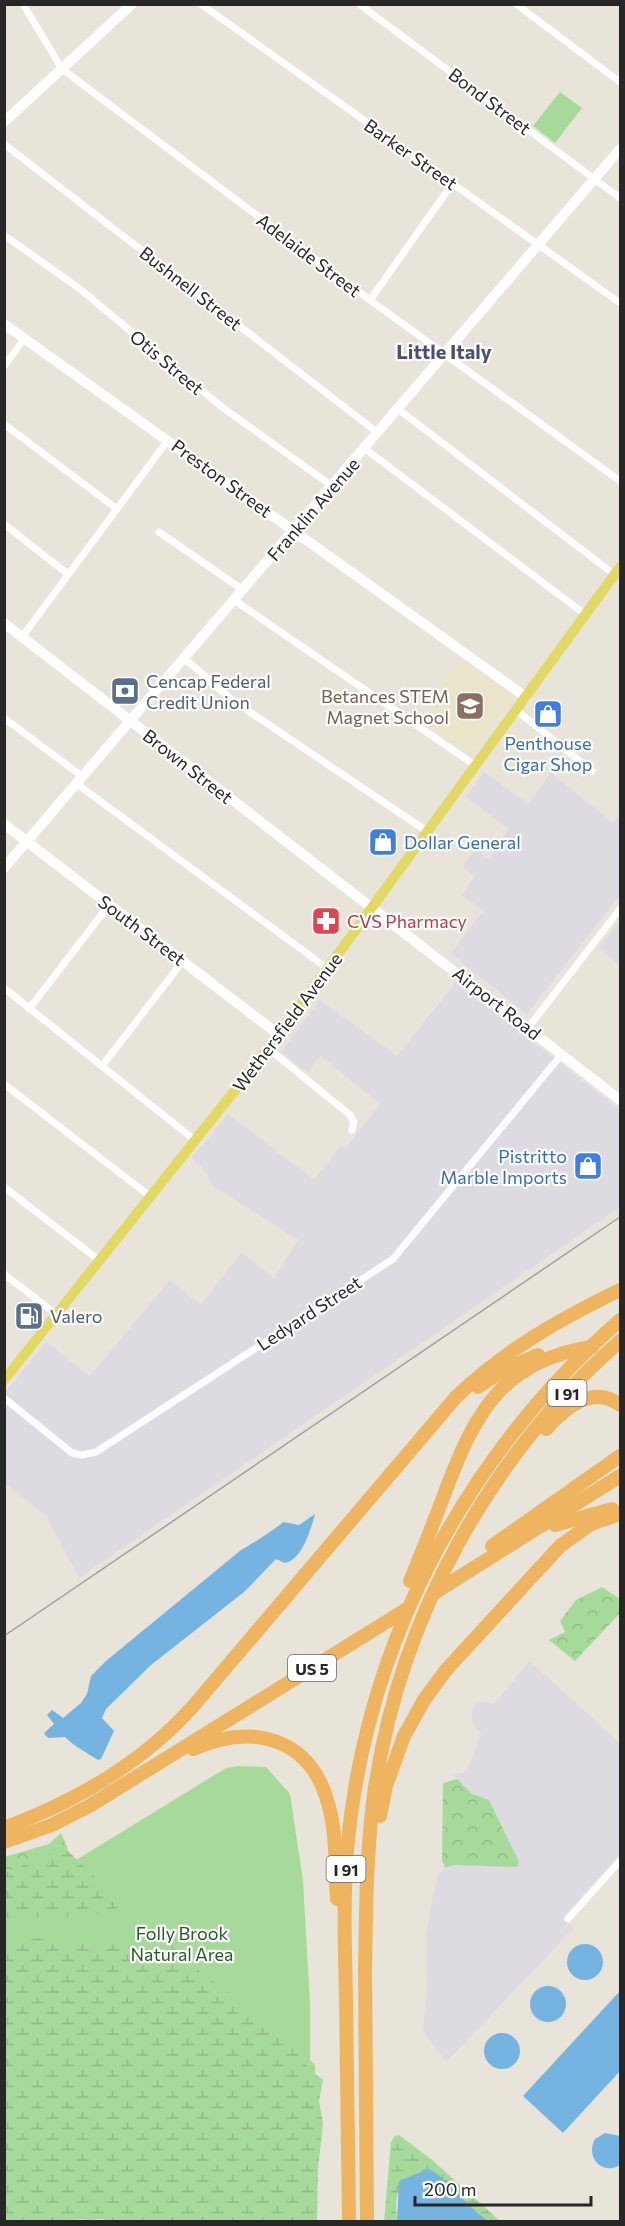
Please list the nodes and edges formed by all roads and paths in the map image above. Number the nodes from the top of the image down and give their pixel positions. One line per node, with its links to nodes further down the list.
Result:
1 (22, 4): 6 (street, Adelaide Street)
2 (132, 4): 6 (main road)
3 (201, 4): 12 (street, Barker Street)
4 (359, 4): 11 (street, Bond Street)
5 (516, 4): 7 (street)
6 (62, 69): 8 (main road); 16 (street, Adelaide Street)
7 (621, 82)
8 (4, 122)
9 (4, 144): 24 (street, Bushnell Street)
10 (621, 149): 11 (main road, Franklin Avenue)
11 (595, 179): 13 (street, Bond Street); 15 (main road, Franklin Avenue)
12 (452, 183): 15 (street, Barker Street); 16 (street)
13 (621, 198)
14 (4, 235): 28 (street, Otis Street)
15 (539, 245): 17 (street, Barker Street); 20 (main road, Franklin Avenue)
16 (370, 300): 20 (street, Adelaide Street)
17 (621, 303)
18 (4, 324): 19 (main road, Preston Street)
19 (24, 338): 21 (street); 25 (main road, Preston Street)
20 (445, 354): 22 (main road, Franklin Avenue); 27 (street, Adelaide Street)
21 (4, 366)
22 (398, 409): 24 (main road, Franklin Avenue); 33 (street)
23 (4, 424): 29 (street)
24 (378, 433): 26 (main road, Franklin Avenue)
25 (168, 440): 29 (street); 31 (main road, Preston Street)
26 (364, 448): 28 (main road, Franklin Avenue); 37 (street)
27 (621, 482)
28 (332, 486): 31 (main road, Franklin Avenue)
29 (117, 509): 34 (street)
30 (4, 524): 34 (street)
31 (294, 531): 35 (main road, Franklin Avenue); 41 (main road, Preston Street)
32 (159, 532): 35 (street)
33 (618, 571): 37 (main road, Wethersfield Avenue)
34 (68, 574): 39 (street)
35 (243, 590): 36 (main road, Franklin Avenue)
36 (234, 600): 40 (main road, Franklin Avenue); 45 (street)
37 (586, 615): 41 (main road, Wethersfield Avenue)
38 (4, 623): 39 (main road, Brown Street)
39 (22, 637): 44 (main road, Brown Street)
40 (184, 658): 44 (main road, Franklin Avenue); 49 (street)
41 (526, 697): 42 (main road, Wethersfield Avenue)
42 (516, 710): 45 (main road, Wethersfield Avenue); 46 (street)
43 (4, 718): 47 (street)
44 (130, 721): 47 (main road, Franklin Avenue); 53 (main road, Brown Street)
45 (476, 765): 49 (main road, Wethersfield Avenue)
46 (592, 771)
47 (80, 780): 50 (main road, Franklin Avenue); 56 (street)
48 (4, 824): 50 (main road, South Street)
49 (428, 832): 53 (main road, Wethersfield Avenue)
50 (27, 842): 51 (main road, Franklin Avenue); 52 (main road, South Street)
51 (4, 868)
52 (110, 905): 55 (main road, South Street); 58 (street)
53 (372, 908): 56 (main road, Wethersfield Avenue); 59 (main road, Airport Road)
54 (621, 909): 59 (street)
55 (183, 961): 60 (main road, South Street); 63 (street)
56 (328, 969): 60 (main road, Wethersfield Avenue)
57 (4, 988): 58 (street)
58 (29, 1009): 63 (street)
59 (528, 1028): 62 (main road, Airport Road)
60 (279, 1035): 61 (main road, Wethersfield Avenue)
61 (269, 1049): 66 (street); 67 (main road, Wethersfield Avenue)
62 (562, 1054): 65 (main road, Airport Road); 76 (street, Ledyard Street)
63 (102, 1066): 67 (street)
64 (4, 1084): 69 (street)
65 (621, 1100)
66 (352, 1130)
67 (196, 1141): 69 (main road, Wethersfield Avenue)
68 (4, 1186): 70 (street)
69 (151, 1197): 70 (main road, Wethersfield Avenue)
70 (100, 1261): 73 (main road, Wethersfield Avenue)
71 (4, 1274): 73 (street)
72 (621, 1290): 79 (highway)
73 (57, 1315): 75 (main road, Wethersfield Avenue)
74 (617, 1336): 79 (highway); 84 (highway, I 91); 86 (highway, I 91); 86 (highway)
75 (4, 1380)
76 (4, 1398)
77 (621, 1406): 84 (highway)
78 (621, 1456): 85 (highway)
79 (397, 1466): 88 (highway)
80 (621, 1466): 85 (highway, US 5)
81 (621, 1476): 85 (highway, US 5)
82 (621, 1508): 85 (highway)
83 (621, 1514): 91 (highway)
84 (471, 1521): 91 (highway, I 91)
85 (494, 1550): 87 (highway, US 5); 88 (highway, US 5)
86 (392, 1642): 93 (highway, I 91)
87 (128, 1783): 89 (highway, US 5); 93 (highway)
88 (4, 1830)
89 (4, 1842)
90 (621, 1861): 92 (street)
91 (366, 1910): 95 (highway, I 91)
92 (568, 1919)
93 (345, 1973): 94 (highway, I 91)
94 (349, 2222)
95 (367, 2222)

